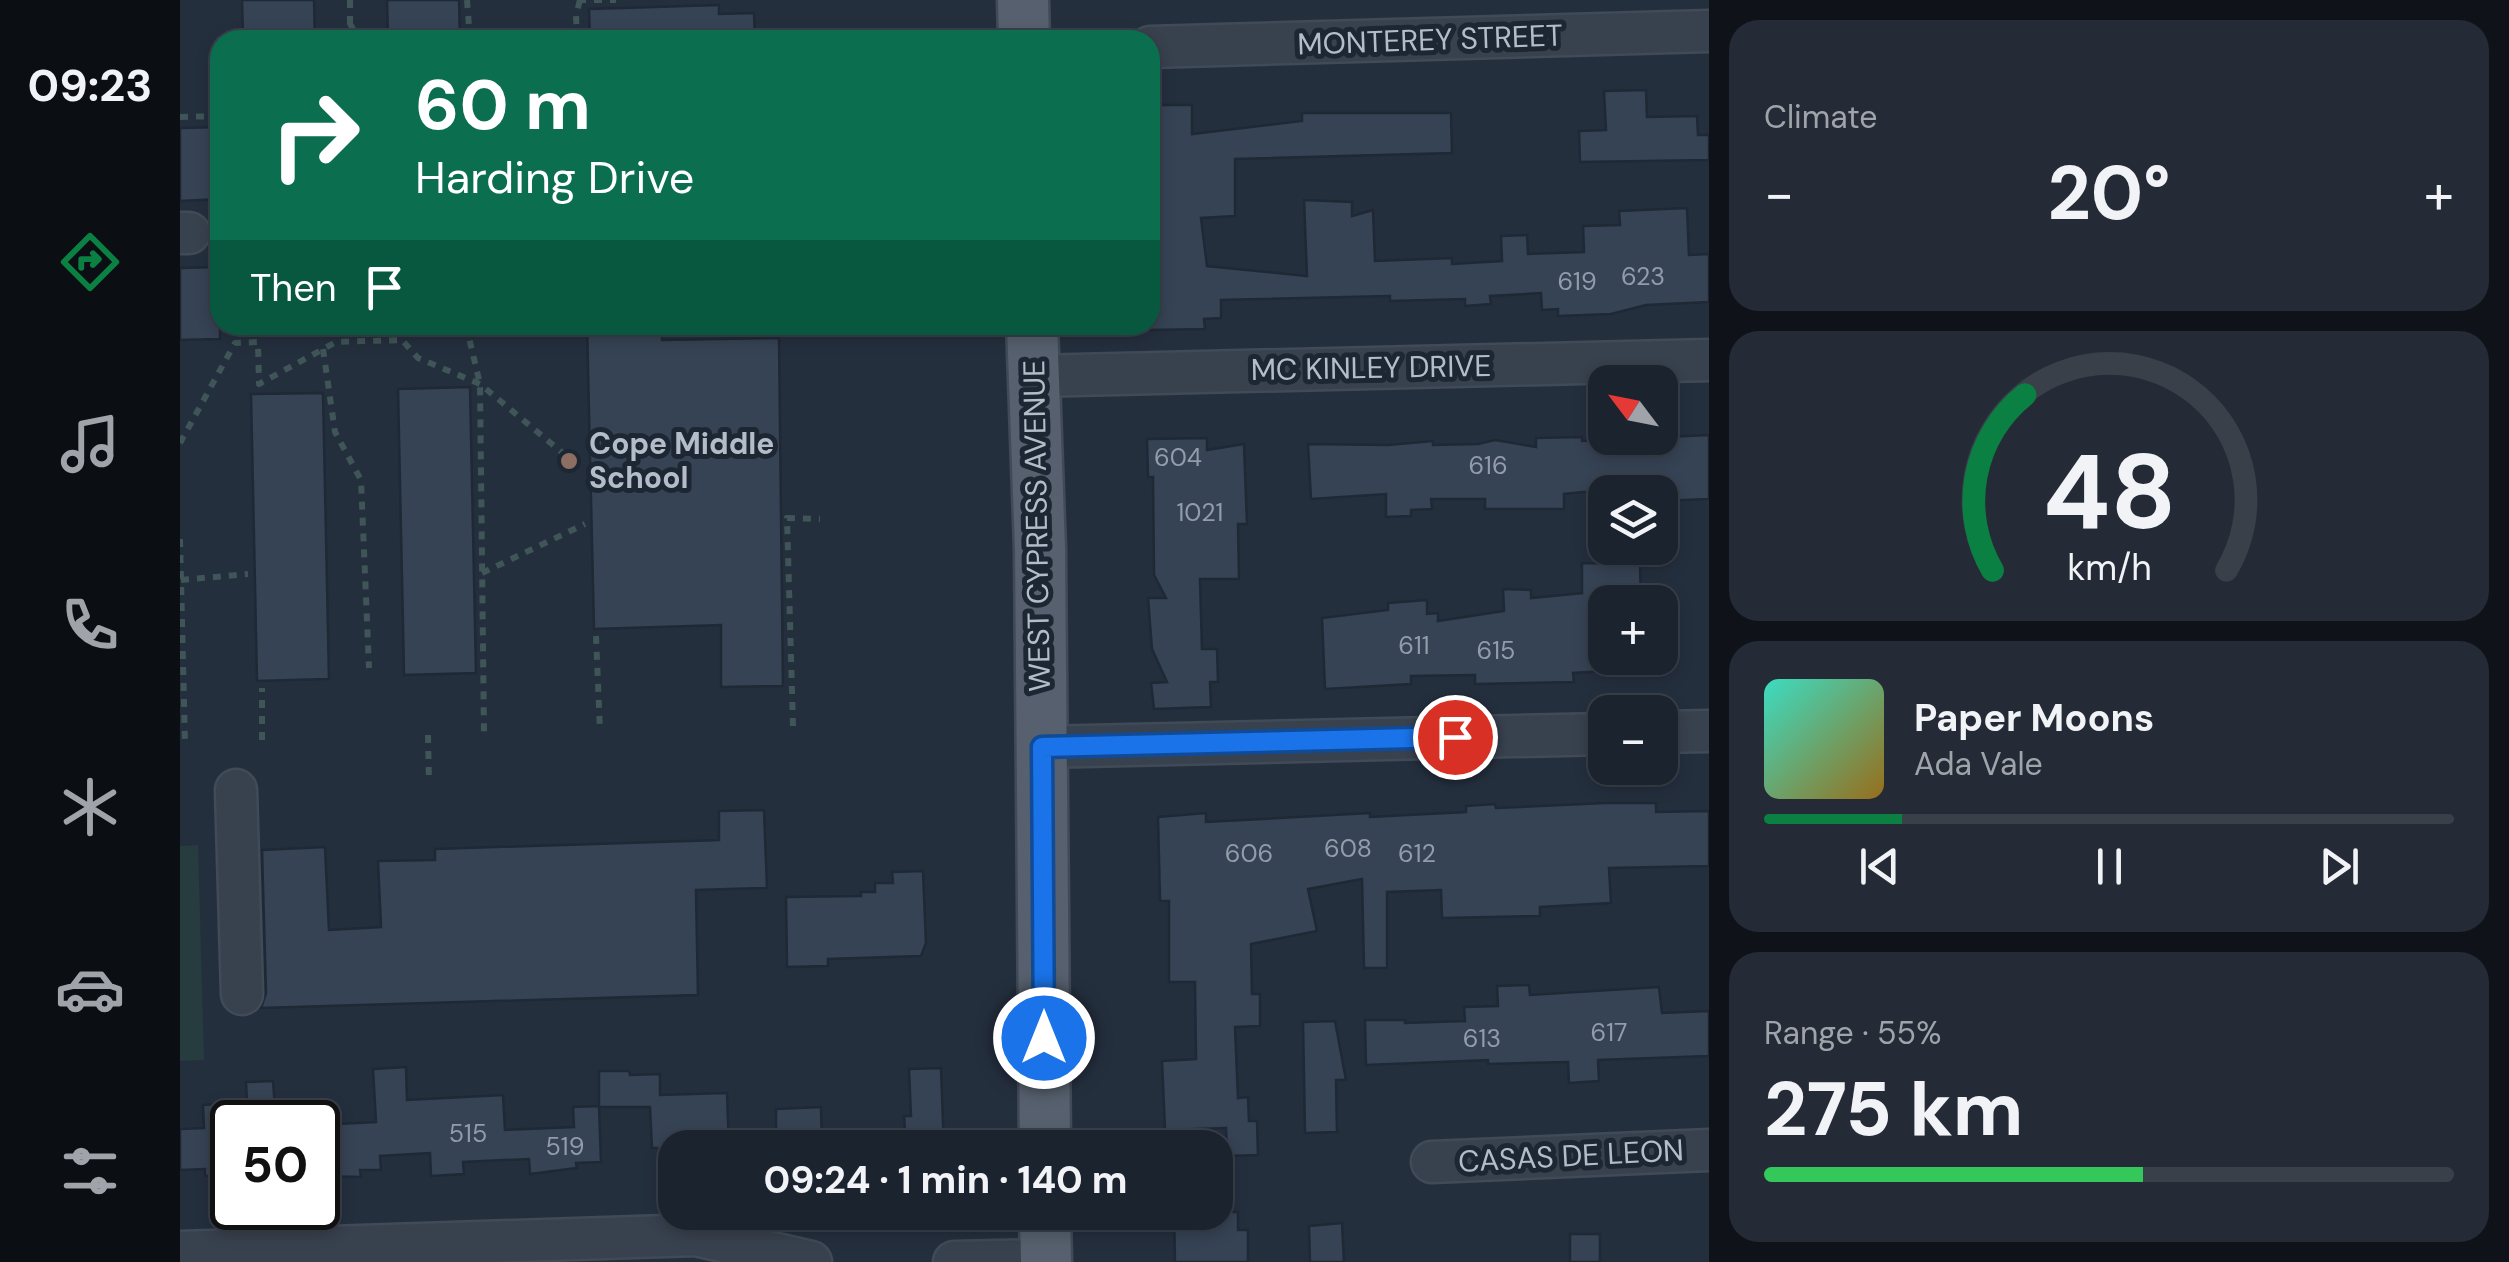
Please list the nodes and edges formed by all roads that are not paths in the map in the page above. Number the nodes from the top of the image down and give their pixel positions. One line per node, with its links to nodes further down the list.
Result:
1 (1022, 0): 3 (main road)
2 (1544, 18): 4 (street, MONTEREY STREET); 5 (street, MONTEREY STREET)
3 (1024, 30)
4 (1709, 31)
5 (1160, 46)
6 (1032, 335): 8 (main road, WEST CYPRESS AVENUE)
7 (1709, 360): 8 (street, MC KINLEY DRIVE)
8 (1034, 376): 12 (main road, WEST CYPRESS AVENUE)
9 (1709, 731): 10 (street)
10 (1678, 732)
11 (1588, 734): 12 (street)
12 (1042, 747): 15 (main road, WEST CYPRESS AVENUE)
13 (236, 790): 14 (street)
14 (242, 994)
15 (1045, 1130)
16 (1709, 1150): 17 (street, CASAS DE LEON)
17 (1432, 1162)
18 (1046, 1245): 21 (street)
19 (180, 1252): 20 (street)
20 (811, 1262)
21 (954, 1262)

